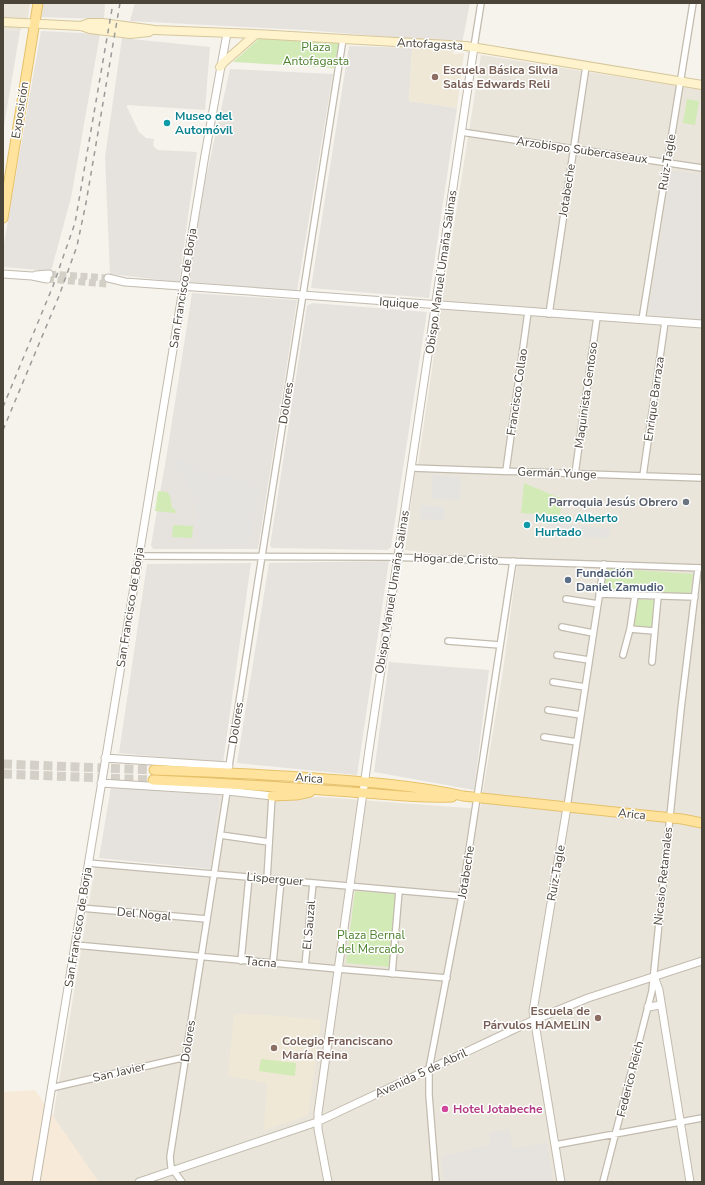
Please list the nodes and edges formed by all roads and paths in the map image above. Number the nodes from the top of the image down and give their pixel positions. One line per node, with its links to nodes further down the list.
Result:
1 (38, 3): 5 (main road, Exposición)
2 (481, 3): 9 (street, Obispo Manuel Umaña Salinas)
3 (693, 3): 12 (street, Ruiz-Tagle)
4 (3, 22): 5 (main road, Antofagasta)
5 (34, 24): 6 (main road, Antofagasta); 18 (main road, Exposición)
6 (227, 33): 7 (main road, Antofagasta); 11 (street, San Francisco de Borja)
7 (256, 34): 8 (main road, Antofagasta); 11 (main road)
8 (343, 39): 9 (main road, Antofagasta); 24 (street, Dolores)
9 (474, 47): 10 (main road, Antofagasta); 14 (street, Obispo Manuel Umaña Salinas)
10 (586, 66): 12 (main road, Antofagasta); 15 (street, Jotabeche)
11 (220, 67): 23 (street, San Francisco de Borja)
12 (680, 81): 13 (main road, Antofagasta); 16 (street, Ruiz-Tagle)
13 (702, 85)
14 (461, 132): 15 (street, Arzobispo Subercaseaux); 25 (street, Obispo Manuel Umaña Salinas)
15 (574, 149): 16 (street, Arzobispo Subercaseaux); 27 (street, Jotabeche)
16 (667, 163): 17 (street, Arzobispo Subercaseaux); 29 (street, Ruiz-Tagle)
17 (702, 168)
18 (6, 184): 19 (main road, Exposición)
19 (3, 218)
20 (3, 274): 21 (street)
21 (48, 277)
22 (108, 281): 23 (street, Iquique)
23 (183, 286): 24 (street, Iquique); 37 (street, San Francisco de Borja)
24 (303, 295): 25 (street, Iquique); 38 (street, Dolores)
25 (436, 305): 26 (street, Iquique); 32 (street, Obispo Manuel Umaña Salinas)
26 (528, 312): 27 (street, Iquique); 33 (street, Francisco Collao)
27 (549, 314): 28 (street, Iquique)
28 (597, 317): 29 (street, Iquique); 34 (street, Maquinista Gentoso)
29 (642, 320): 30 (street, Iquique)
30 (665, 322): 31 (street, Iquique); 35 (street, Enrique Barraza)
31 (702, 324)
32 (412, 468): 33 (street, Germán Yunge); 39 (street, Obispo Manuel Umaña Salinas)
33 (506, 471): 34 (street, Germán Yunge)
34 (575, 474): 35 (street, Germán Yunge)
35 (643, 476): 36 (street, Germán Yunge)
36 (702, 478)
37 (139, 556): 38 (street, Hogar de Cristo); 65 (street, San Francisco de Borja)
38 (262, 556): 39 (street, Hogar de Cristo); 66 (street, Dolores)
39 (398, 558): 40 (street, Hogar de Cristo); 70 (street, Obispo Manuel Umaña Salinas)
40 (513, 561): 41 (street, Hogar de Cristo); 54 (street, Jotabeche)
41 (604, 564): 42 (street, Hogar de Cristo); 43 (street, Ruiz-Tagle)
42 (700, 568): 46 (street, Nicasio Retamales)
43 (599, 594): 44 (street); 48 (street, Ruiz-Tagle)
44 (635, 595): 45 (street); 50 (street)
45 (658, 596): 46 (street); 51 (street)
46 (695, 597): 79 (street, Nicasio Retamales)
47 (566, 599): 48 (street)
48 (598, 604): 52 (street, Ruiz-Tagle)
49 (562, 627): 52 (street)
50 (630, 629): 51 (street); 56 (street)
51 (654, 631): 58 (street)
52 (593, 633): 57 (street, Ruiz-Tagle)
53 (448, 641): 54 (street)
54 (500, 645): 77 (street, Jotabeche)
55 (557, 655): 57 (street)
56 (623, 655)
57 (589, 660): 60 (street, Ruiz-Tagle)
58 (652, 662)
59 (553, 682): 60 (street)
60 (585, 687): 62 (street, Ruiz-Tagle)
61 (548, 710): 62 (street)
62 (581, 715): 64 (street, Ruiz-Tagle)
63 (544, 737): 64 (street)
64 (577, 742): 78 (street, Ruiz-Tagle)
65 (105, 758): 66 (street); 71 (street, San Francisco de Borja)
66 (229, 766): 68 (main road)
67 (154, 770): 68 (main road, Arica)
68 (302, 777): 70 (main road, Arica)
69 (153, 780): 72 (main road, Arica)
70 (364, 782): 74 (street, Obispo Manuel Umaña Salinas); 76 (main road, Arica)
71 (101, 783): 73 (street); 85 (street, San Francisco de Borja)
72 (321, 790): 74 (main road, Arica); 75 (main road)
73 (226, 791): 75 (street); 83 (street, Dolores)
74 (363, 792): 76 (main road, Arica); 91 (street, Obispo Manuel Umaña Salinas)
75 (272, 796): 84 (street)
76 (463, 796): 77 (main road, Arica)
77 (478, 798): 78 (main road, Arica); 93 (street, Jotabeche)
78 (567, 807): 79 (main road, Arica); 108 (street, Ruiz-Tagle)
79 (670, 818): 81 (main road, Arica); 104 (street, Nicasio Retamales)
80 (702, 818): 81 (main road, Arica)
81 (682, 819): 82 (main road, Arica)
82 (702, 823)
83 (220, 836): 84 (street); 86 (street, Dolores)
84 (269, 842): 88 (street)
85 (88, 863): 86 (street, Lisperguer); 94 (street, San Francisco de Borja)
86 (214, 874): 87 (street, Lisperguer); 95 (street, Dolores)
87 (249, 877): 88 (street, Lisperguer); 98 (street)
88 (267, 878): 89 (street, Lisperguer)
89 (281, 880): 90 (street, Lisperguer); 100 (street)
90 (313, 883): 91 (street, Lisperguer); 101 (street, El Sauzal)
91 (350, 886): 92 (street, Lisperguer); 102 (street, Obispo Manuel Umaña Salinas)
92 (399, 891): 93 (street, Lisperguer); 103 (street)
93 (462, 896): 105 (street, Jotabeche)
94 (81, 908): 95 (street, Del Nogal); 96 (street, San Francisco de Borja)
95 (207, 919): 97 (street, Dolores)
96 (75, 944): 97 (street, Tacna); 111 (street, San Francisco de Borja)
97 (201, 957): 98 (street, Tacna); 109 (street, Dolores)
98 (241, 960): 100 (street, Tacna)
99 (702, 961): 104 (street, Avenida 5 de Abril)
100 (273, 963): 101 (street, Tacna)
101 (305, 966): 102 (street, Tacna)
102 (338, 969): 103 (street, Tacna); 113 (street, Obispo Manuel Umaña Salinas)
103 (392, 974): 105 (street, Tacna)
104 (654, 976): 106 (street, Nicasio Retamales); 107 (street, Federico Reich); 108 (street, Avenida 5 de Abril)
105 (447, 978): 110 (street, Jotabeche)
106 (662, 1005): 107 (street); 114 (street, Nicasio Retamales)
107 (648, 1007): 115 (street, Federico Reich)
108 (534, 1020): 110 (street, Avenida 5 de Abril); 116 (street, Ruiz-Tagle)
109 (186, 1056): 111 (street, San Javier); 117 (street, Dolores)
110 (429, 1069): 113 (street, Avenida 5 de Abril); 122 (street, Jotabeche)
111 (51, 1088): 118 (street, San Francisco de Borja)
112 (702, 1118): 114 (street)
113 (317, 1122): 117 (street, Avenida 5 de Abril); 121 (street, Obispo Manuel Umaña Salinas)
114 (680, 1122): 115 (street); 125 (street, Nicasio Retamales)
115 (616, 1134): 116 (street); 124 (street, Federico Reich)
116 (555, 1145): 123 (street, Ruiz-Tagle)
117 (173, 1171): 119 (street, Avenida 5 de Abril); 120 (street)
118 (36, 1182)
119 (139, 1182)
120 (182, 1182)
121 (328, 1182)
122 (436, 1182)
123 (561, 1182)
124 (604, 1182)
125 (690, 1182)

